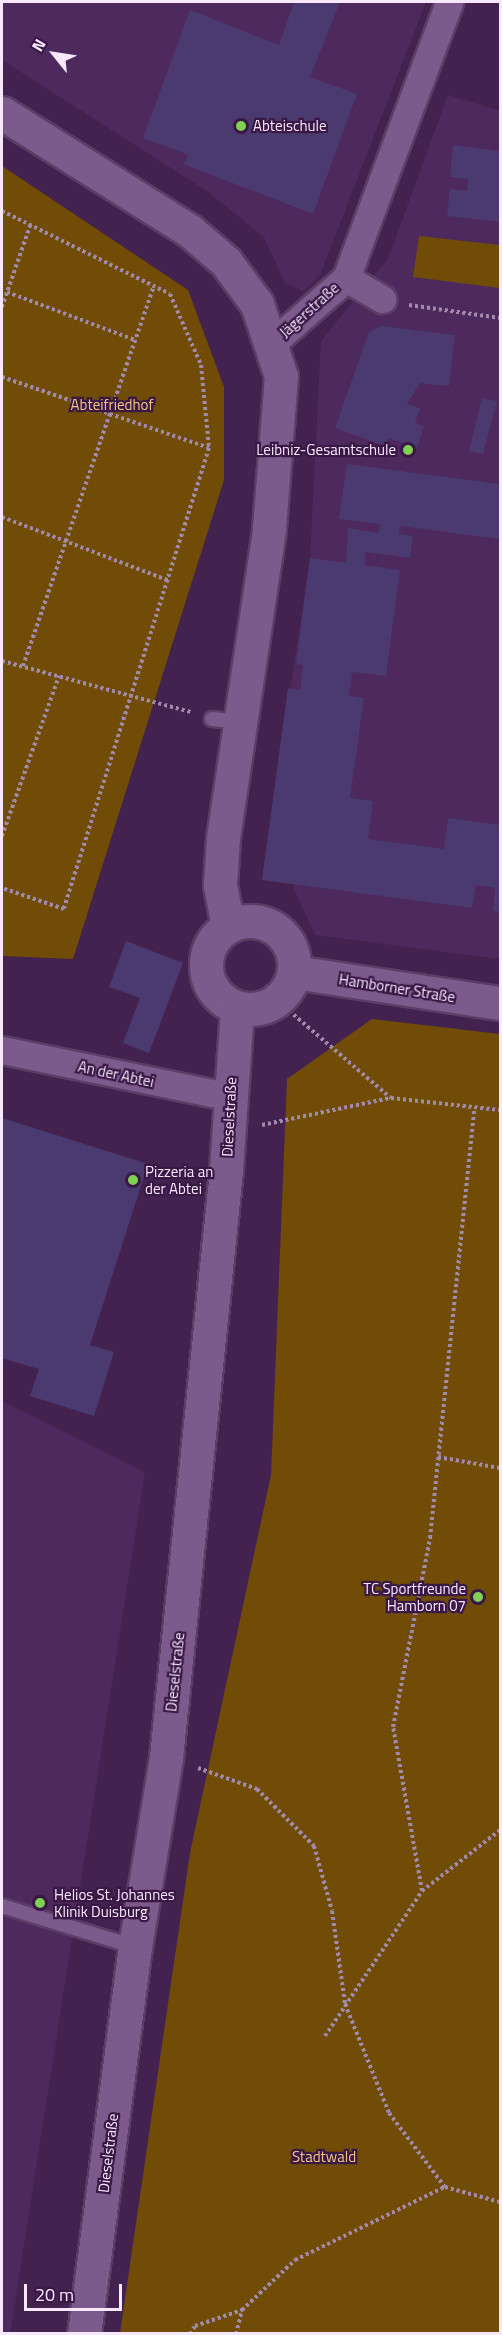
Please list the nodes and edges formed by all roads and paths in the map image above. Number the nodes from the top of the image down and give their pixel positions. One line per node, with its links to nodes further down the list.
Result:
1 (449, 2): 5 (street, Jägerstraße)
2 (2, 113): 12 (street, Jägerstraße)
3 (2, 211): 4 (path)
4 (31, 222): 6 (path); 7 (path)
5 (346, 278): 8 (street); 12 (street, Jägerstraße)
6 (154, 286): 11 (path); 15 (path)
7 (7, 292): 9 (path); 11 (path)
8 (382, 298): 10 (path)
9 (2, 307)
10 (501, 318)
11 (136, 340): 14 (path)
12 (271, 344): 24 (street)
13 (2, 377): 14 (path)
14 (111, 414): 15 (path); 17 (path)
15 (209, 448): 18 (path)
16 (2, 517): 17 (path)
17 (67, 542): 18 (path); 20 (path)
18 (170, 581): 22 (path)
19 (2, 661): 20 (path)
20 (23, 666): 21 (path)
21 (59, 676): 22 (path); 25 (path)
22 (131, 695): 23 (path); 26 (path)
23 (212, 719): 24 (lane)
24 (244, 722): 27 (street)
25 (2, 836)
26 (2, 888)
27 (228, 926): 28 (street); 31 (street)
28 (294, 972): 29 (street); 30 (street, Hamborner Straße)
29 (277, 1000): 31 (street); 34 (path)
30 (501, 1003)
31 (237, 1008): 33 (street, Dieselstraße)
32 (2, 1050): 33 (street, An der Abtei)
33 (231, 1097): 37 (street, Dieselstraße)
34 (391, 1098): 35 (path); 37 (path)
35 (474, 1110): 36 (path); 38 (path)
36 (501, 1110)
37 (228, 1132): 40 (street, Dieselstraße)
38 (438, 1457): 39 (path); 42 (path)
39 (501, 1468)
40 (166, 1757): 44 (street, Dieselstraße); 45 (path)
41 (501, 1830): 42 (path)
42 (422, 1891): 45 (path)
43 (2, 1906): 44 (lane)
44 (135, 1947): 50 (street, Dieselstraße)
45 (345, 2004): 46 (path); 47 (path)
46 (325, 2036)
47 (445, 2187): 48 (path); 49 (path)
48 (501, 2202)
49 (242, 2310): 51 (path); 52 (path)
50 (84, 2334)
51 (190, 2334)
52 (236, 2334)

